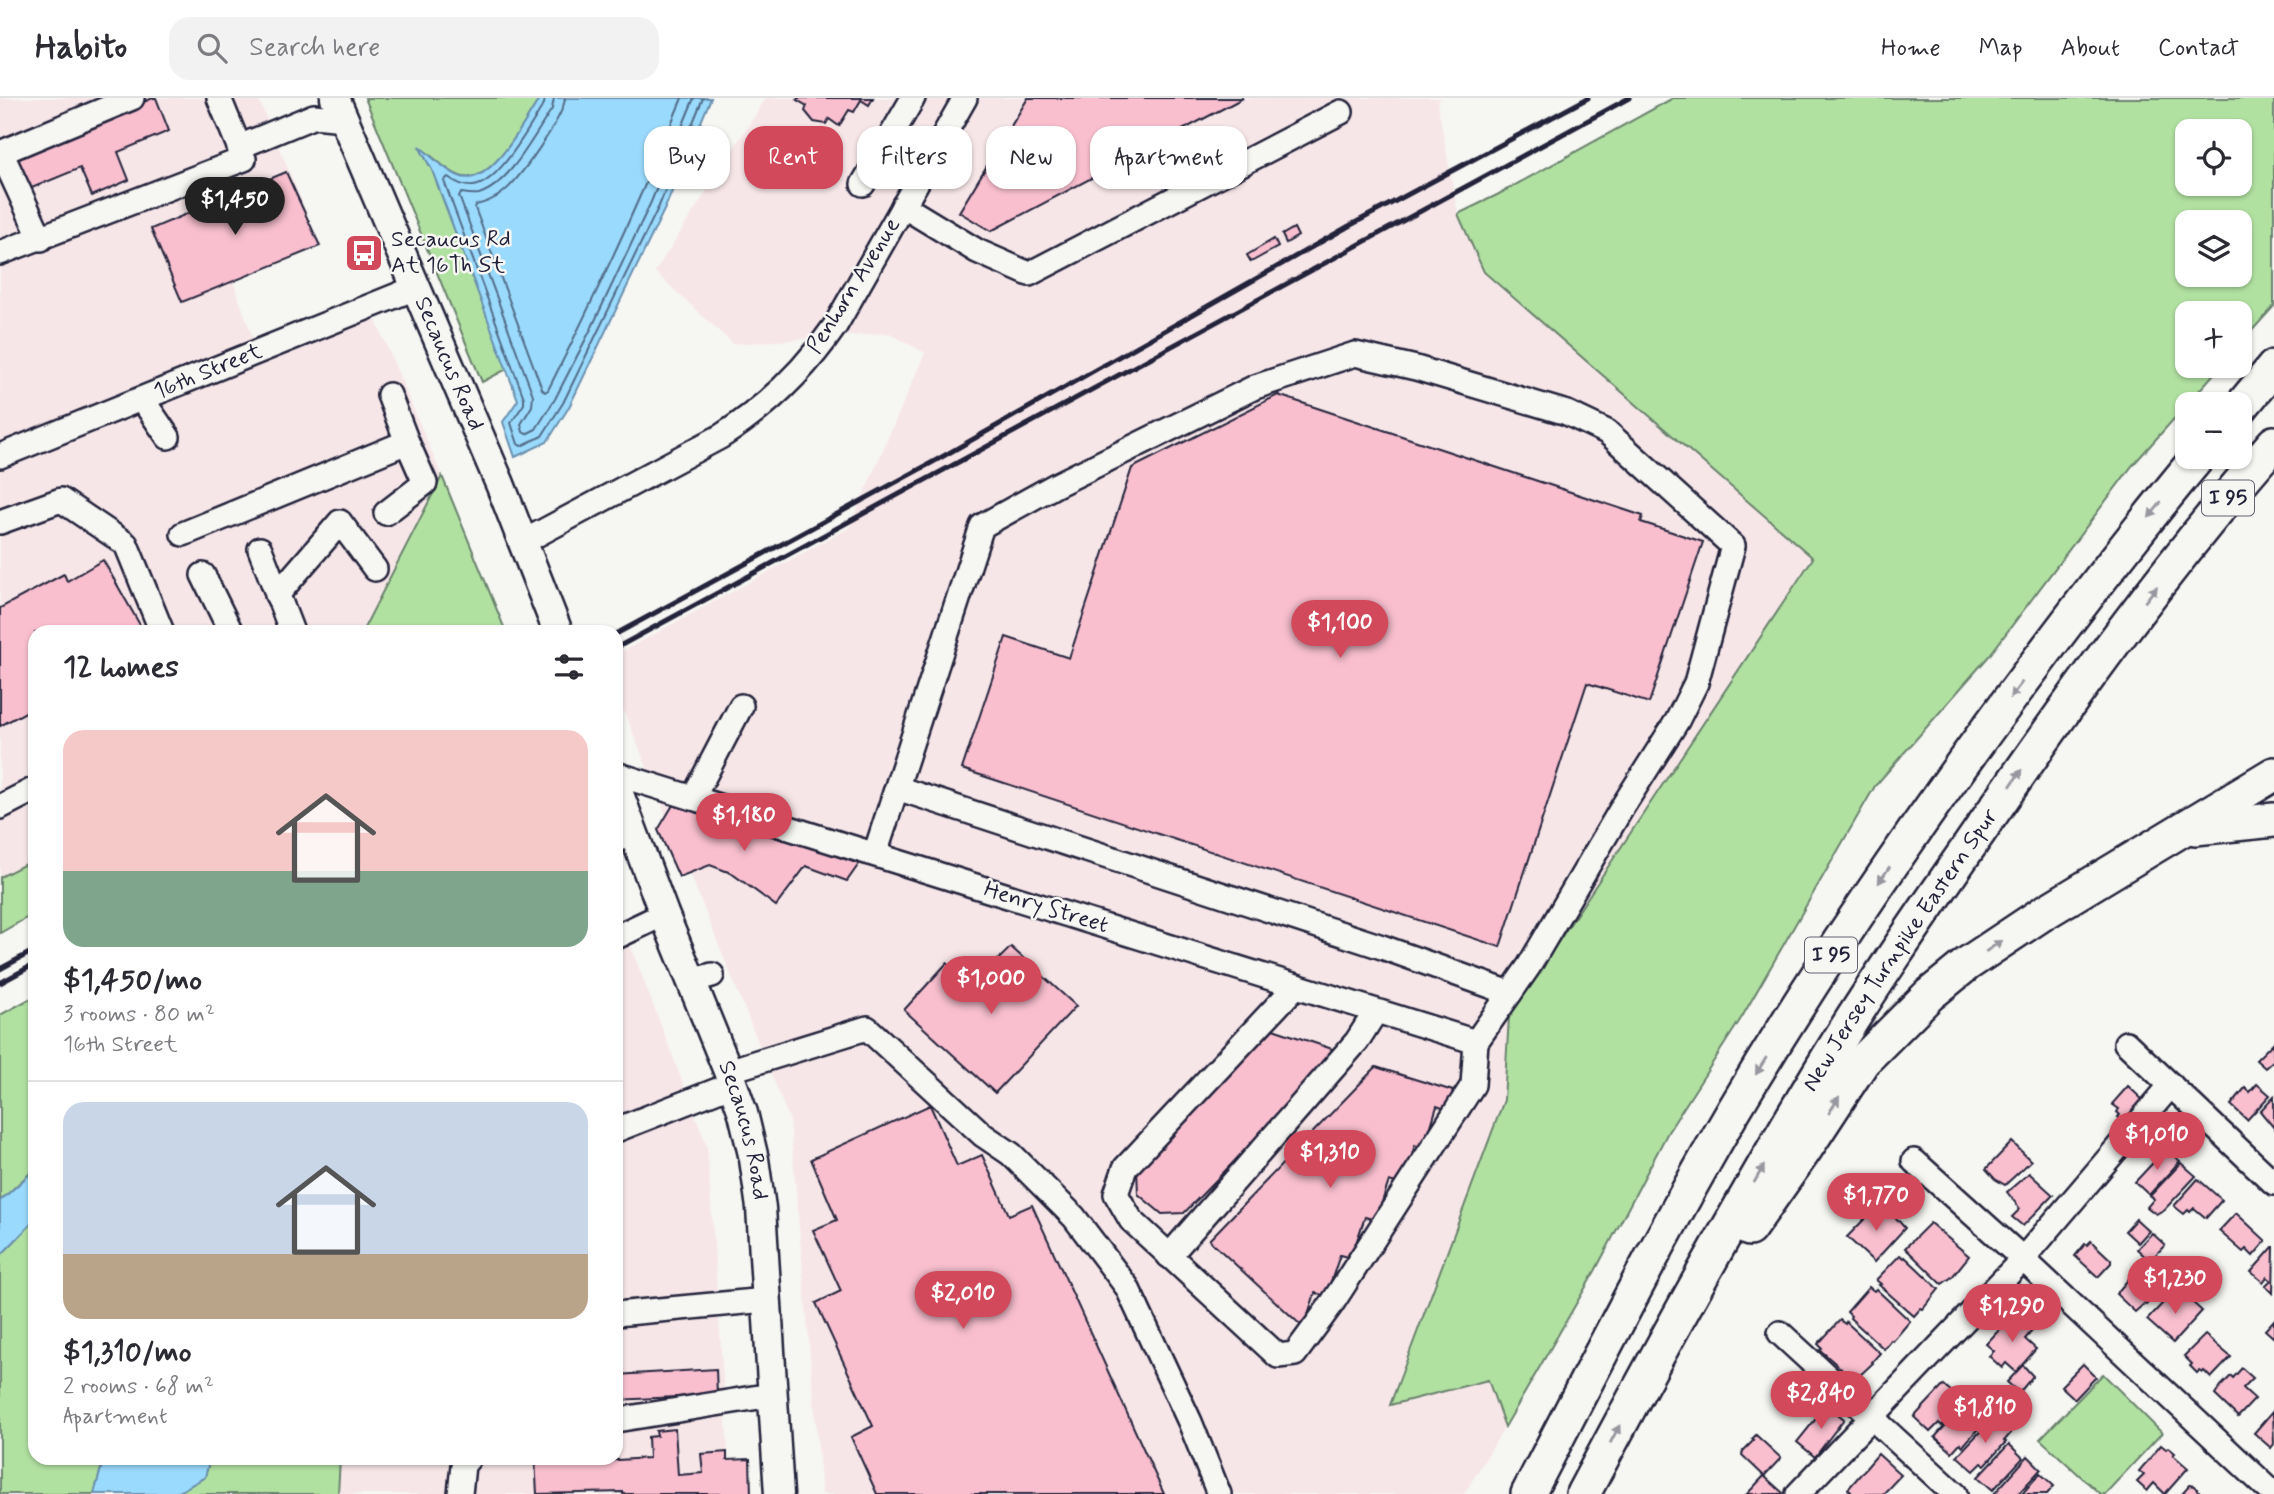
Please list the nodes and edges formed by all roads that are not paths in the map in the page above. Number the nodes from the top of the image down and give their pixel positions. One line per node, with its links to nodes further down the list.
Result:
1 (132, 98): 9 (street)
2 (219, 98): 8 (street)
3 (913, 98): 7 (street)
4 (965, 98): 10 (street, Penhorn Avenue)
5 (340, 108): 8 (street); 13 (main road, Secaucus Road)
6 (1341, 112): 10 (street)
7 (897, 126)
8 (239, 147): 11 (street)
9 (1, 153): 11 (street)
10 (903, 206): 26 (street, Penhorn Avenue)
11 (41, 239): 12 (street)
12 (0, 253)
13 (415, 288): 17 (street, 16th Street); 26 (main road, Secaucus Road)
14 (2274, 367): 15 (highway)
15 (2252, 394)
16 (389, 395): 19 (street)
17 (142, 399): 18 (street); 21 (street, 16th Street)
18 (168, 438)
19 (407, 442): 23 (street); 25 (street)
20 (2274, 443): 63 (highway, New Jersey Turnpike Eastern Spur / I 95, one-way to 20)
21 (0, 456)
22 (2188, 469): 71 (highway, I 95, one-way to 71)
23 (386, 513)
24 (0, 522): 31 (street)
25 (183, 534)
26 (523, 542): 34 (main road, Secaucus Road)
27 (260, 549): 30 (street)
28 (375, 569): 30 (street)
29 (204, 575): 32 (street)
30 (277, 594): 33 (street)
31 (159, 625)
32 (228, 625)
33 (289, 625)
34 (555, 625)
35 (741, 706): 40 (street)
36 (2274, 774): 43 (highway)
37 (623, 776): 40 (street, Henry Street)
38 (897, 788): 45 (street); 49 (street); 49 (street)
39 (28, 793): 41 (street)
40 (693, 798): 45 (street, Henry Street)
41 (0, 807)
42 (2274, 820): 43 (highway)
43 (2183, 830): 63 (highway, one-way to 43)
44 (625, 836): 46 (main road, Secaucus Road)
45 (875, 854): 48 (street, Henry Street)
46 (664, 914): 47 (street); 53 (main road, Secaucus Road)
47 (623, 929)
48 (1296, 986): 50 (street, Henry Street); 58 (street)
49 (1510, 993): 51 (street)
50 (1376, 1011): 51 (street, Henry Street); 58 (street)
51 (1475, 1042): 58 (street)
52 (2126, 1043): 54 (street)
53 (731, 1077): 55 (street); 60 (main road, Secaucus Road); 70 (street)
54 (2171, 1085): 57 (street); 59 (street)
55 (623, 1127)
56 (1914, 1161): 59 (street)
57 (2274, 1183)
58 (1169, 1256)
59 (2023, 1259): 65 (street); 75 (street)
60 (766, 1300): 61 (street); 64 (main road, Secaucus Road)
61 (623, 1313)
62 (1780, 1333): 65 (street)
63 (1654, 1361): 72 (highway, New Jersey Turnpike Eastern Spur / I 95, one-way to 63)
64 (771, 1395): 66 (street); 69 (main road, Secaucus Road)
65 (1871, 1417): 73 (street); 74 (street)
66 (623, 1419)
67 (463, 1465): 68 (street)
68 (460, 1494)
69 (779, 1494)
70 (1219, 1494)
71 (1528, 1494)
72 (1583, 1494)
73 (1798, 1494)
74 (1955, 1494)
75 (2274, 1494)

